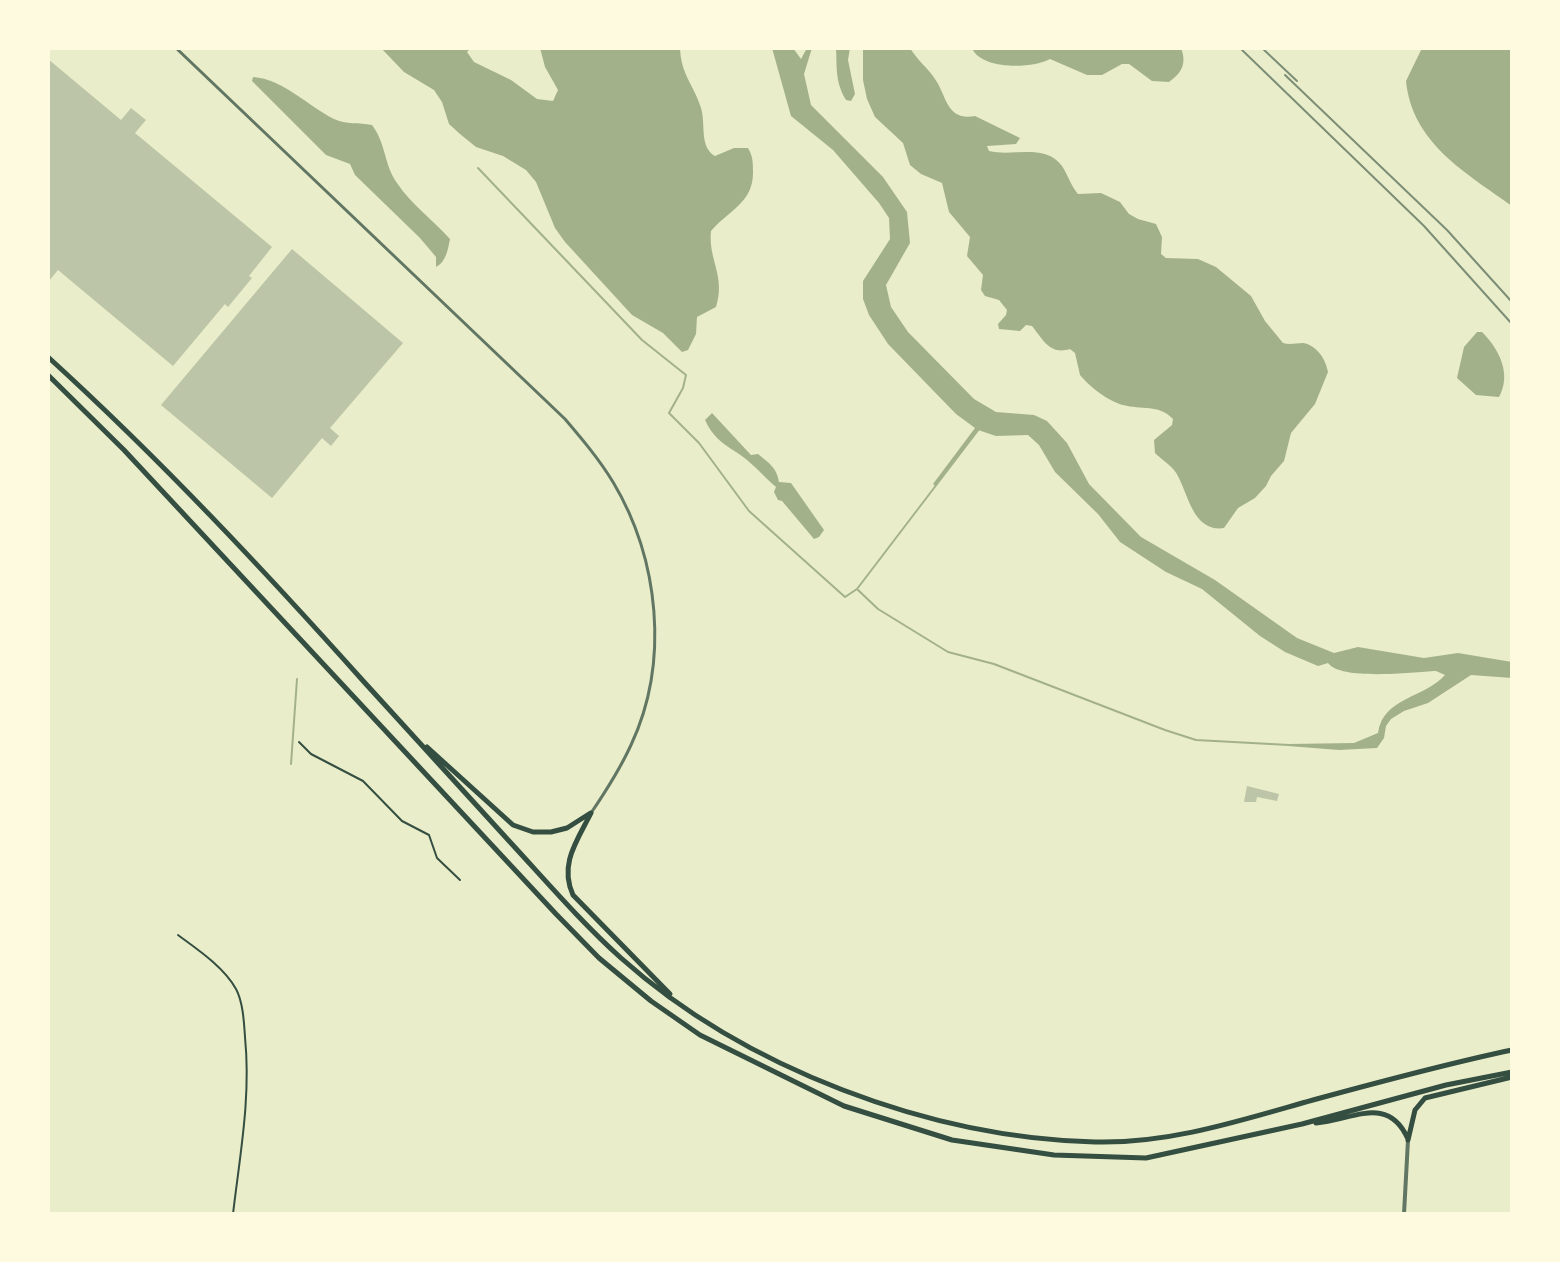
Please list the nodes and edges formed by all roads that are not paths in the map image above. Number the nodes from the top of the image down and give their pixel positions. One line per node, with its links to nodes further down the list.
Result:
1 (176, 48): 5 (street)
2 (48, 357): 4 (highway)
3 (48, 375): 9 (highway)
4 (411, 734): 5 (highway); 6 (highway)
5 (591, 813): 6 (highway)
6 (682, 1006): 7 (highway)
7 (1512, 1050)
8 (1512, 1074): 9 (highway); 10 (highway)
9 (1302, 1124): 10 (highway)
10 (1408, 1140): 11 (street)
11 (1404, 1214)

